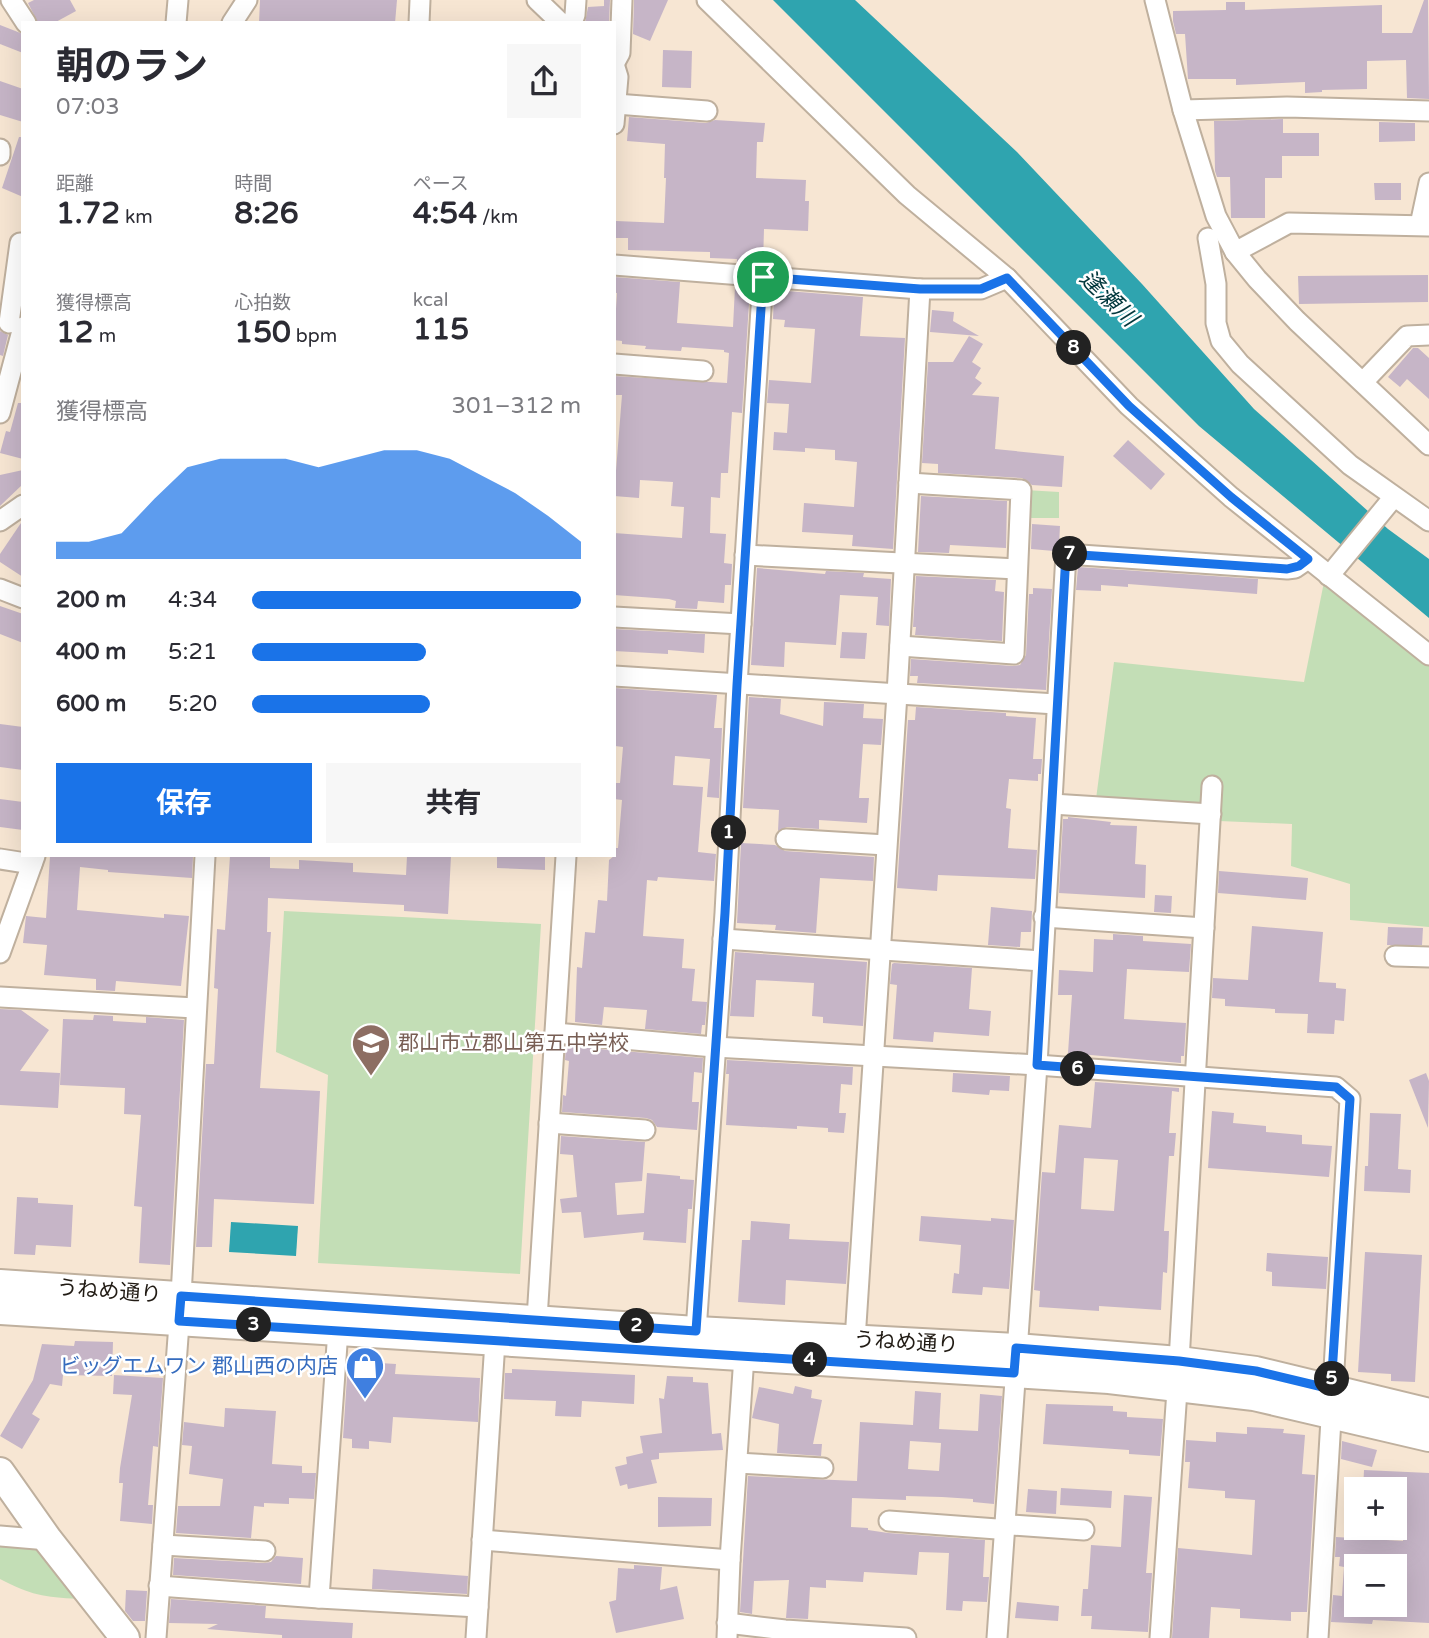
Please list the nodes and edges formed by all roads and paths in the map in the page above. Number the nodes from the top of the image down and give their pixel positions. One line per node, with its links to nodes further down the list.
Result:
1 (10, 0): 10 (street)
2 (178, 0): 11 (street)
3 (247, 0): 12 (street)
4 (420, 0): 13 (street)
5 (537, 0): 14 (street)
6 (576, 0): 15 (street)
7 (622, 0): 16 (street)
8 (707, 0): 31 (street)
9 (1155, 0): 19 (street)
10 (25, 21)
11 (176, 21)
12 (233, 21)
13 (419, 21)
14 (559, 21)
15 (573, 21)
16 (616, 60)
17 (616, 68): 18 (street)
18 (616, 103): 20 (street)
19 (1183, 110): 21 (street); 28 (street)
20 (707, 111)
21 (1429, 111)
22 (0, 149): 23 (street)
23 (0, 155)
24 (1429, 183): 25 (street)
25 (1424, 225): 28 (street)
26 (1208, 239): 41 (street)
27 (20, 243): 33 (street)
28 (1235, 252): 37 (street)
29 (616, 265): 30 (street)
30 (763, 277): 32 (street); 45 (street)
31 (1007, 278): 32 (street); 46 (street)
32 (920, 289): 40 (street)
33 (14, 324): 38 (street)
34 (1429, 335): 37 (street)
35 (616, 364): 36 (street)
36 (703, 371)
37 (1363, 382): 39 (street)
38 (0, 413)
39 (1429, 445)
40 (909, 483): 47 (street); 48 (street)
41 (1393, 498): 44 (street); 49 (street)
42 (21, 506): 43 (street)
43 (0, 521)
44 (1429, 521)
45 (745, 555): 47 (street); 53 (street)
46 (1308, 559): 49 (street); 59 (street)
47 (904, 562): 48 (street); 54 (street)
48 (1017, 569): 54 (street)
49 (1332, 572): 55 (street)
50 (0, 589): 51 (street)
51 (21, 597)
52 (616, 617): 53 (street)
53 (741, 624): 57 (street)
54 (900, 646): 58 (street)
55 (1429, 654)
56 (616, 676): 57 (street)
57 (737, 685): 58 (street); 71 (street)
58 (897, 694): 59 (street); 64 (street)
59 (1056, 704): 61 (street)
60 (1212, 786): 62 (street)
61 (1052, 804): 62 (street); 69 (street)
62 (1211, 814): 70 (street)
63 (786, 839): 64 (street)
64 (886, 845): 72 (street)
65 (205, 857): 78 (street)
66 (566, 857): 79 (street)
67 (0, 859): 68 (street)
68 (34, 860): 73 (street)
69 (1044, 917): 70 (street); 76 (street)
70 (1204, 928): 83 (street)
71 (723, 939): 72 (street); 80 (street)
72 (880, 951): 76 (street); 81 (street)
73 (0, 953)
74 (1395, 956): 75 (street)
75 (1429, 957)
76 (1042, 961): 82 (street)
77 (0, 996): 78 (street)
78 (195, 1008): 87 (street)
79 (555, 1034): 80 (street); 84 (street)
80 (714, 1047): 81 (street); 91 (street)
81 (873, 1055): 82 (street); 93 (street)
82 (1037, 1065): 83 (street); 95 (street)
83 (1196, 1078): 96 (street); 97 (street)
84 (549, 1123): 85 (street); 89 (street)
85 (645, 1130)
86 (0, 1284): 87 (street, うねめ通り)
87 (180, 1308): 88 (street, うねめ通り); 89 (street, うねめ通り); 90 (street, うねめ通り); 109 (street)
88 (0, 1310)
89 (537, 1320): 91 (street, うねめ通り)
90 (338, 1330): 92 (street, うねめ通り); 113 (street)
91 (696, 1331): 93 (street, うねめ通り)
92 (495, 1340): 94 (street, うねめ通り); 108 (street)
93 (855, 1340): 95 (street, うねめ通り)
94 (744, 1356): 95 (street, うねめ通り); 100 (street)
95 (1015, 1360): 96 (street, うねめ通り); 104 (street)
96 (1178, 1374): 97 (street, うねめ通り); 121 (street)
97 (1331, 1401): 98 (street, うねめ通り); 99 (street, うねめ通り); 122 (street)
98 (1429, 1413)
99 (1429, 1437)
100 (737, 1463): 101 (street); 111 (street)
101 (823, 1468)
102 (0, 1472): 107 (street)
103 (890, 1521): 104 (street)
104 (1004, 1527): 105 (street); 120 (street)
105 (1084, 1530)
106 (0, 1536): 107 (street)
107 (48, 1539): 116 (street)
108 (482, 1540): 111 (street); 114 (street)
109 (163, 1545): 110 (street); 112 (street)
110 (265, 1550)
111 (730, 1560): 115 (street)
112 (159, 1586): 113 (street); 117 (street)
113 (319, 1598): 114 (street)
114 (478, 1606): 118 (street)
115 (727, 1631): 119 (street)
116 (125, 1638)
117 (156, 1638)
118 (476, 1638)
119 (906, 1638)
120 (997, 1638)
121 (1160, 1638)
122 (1318, 1638)

